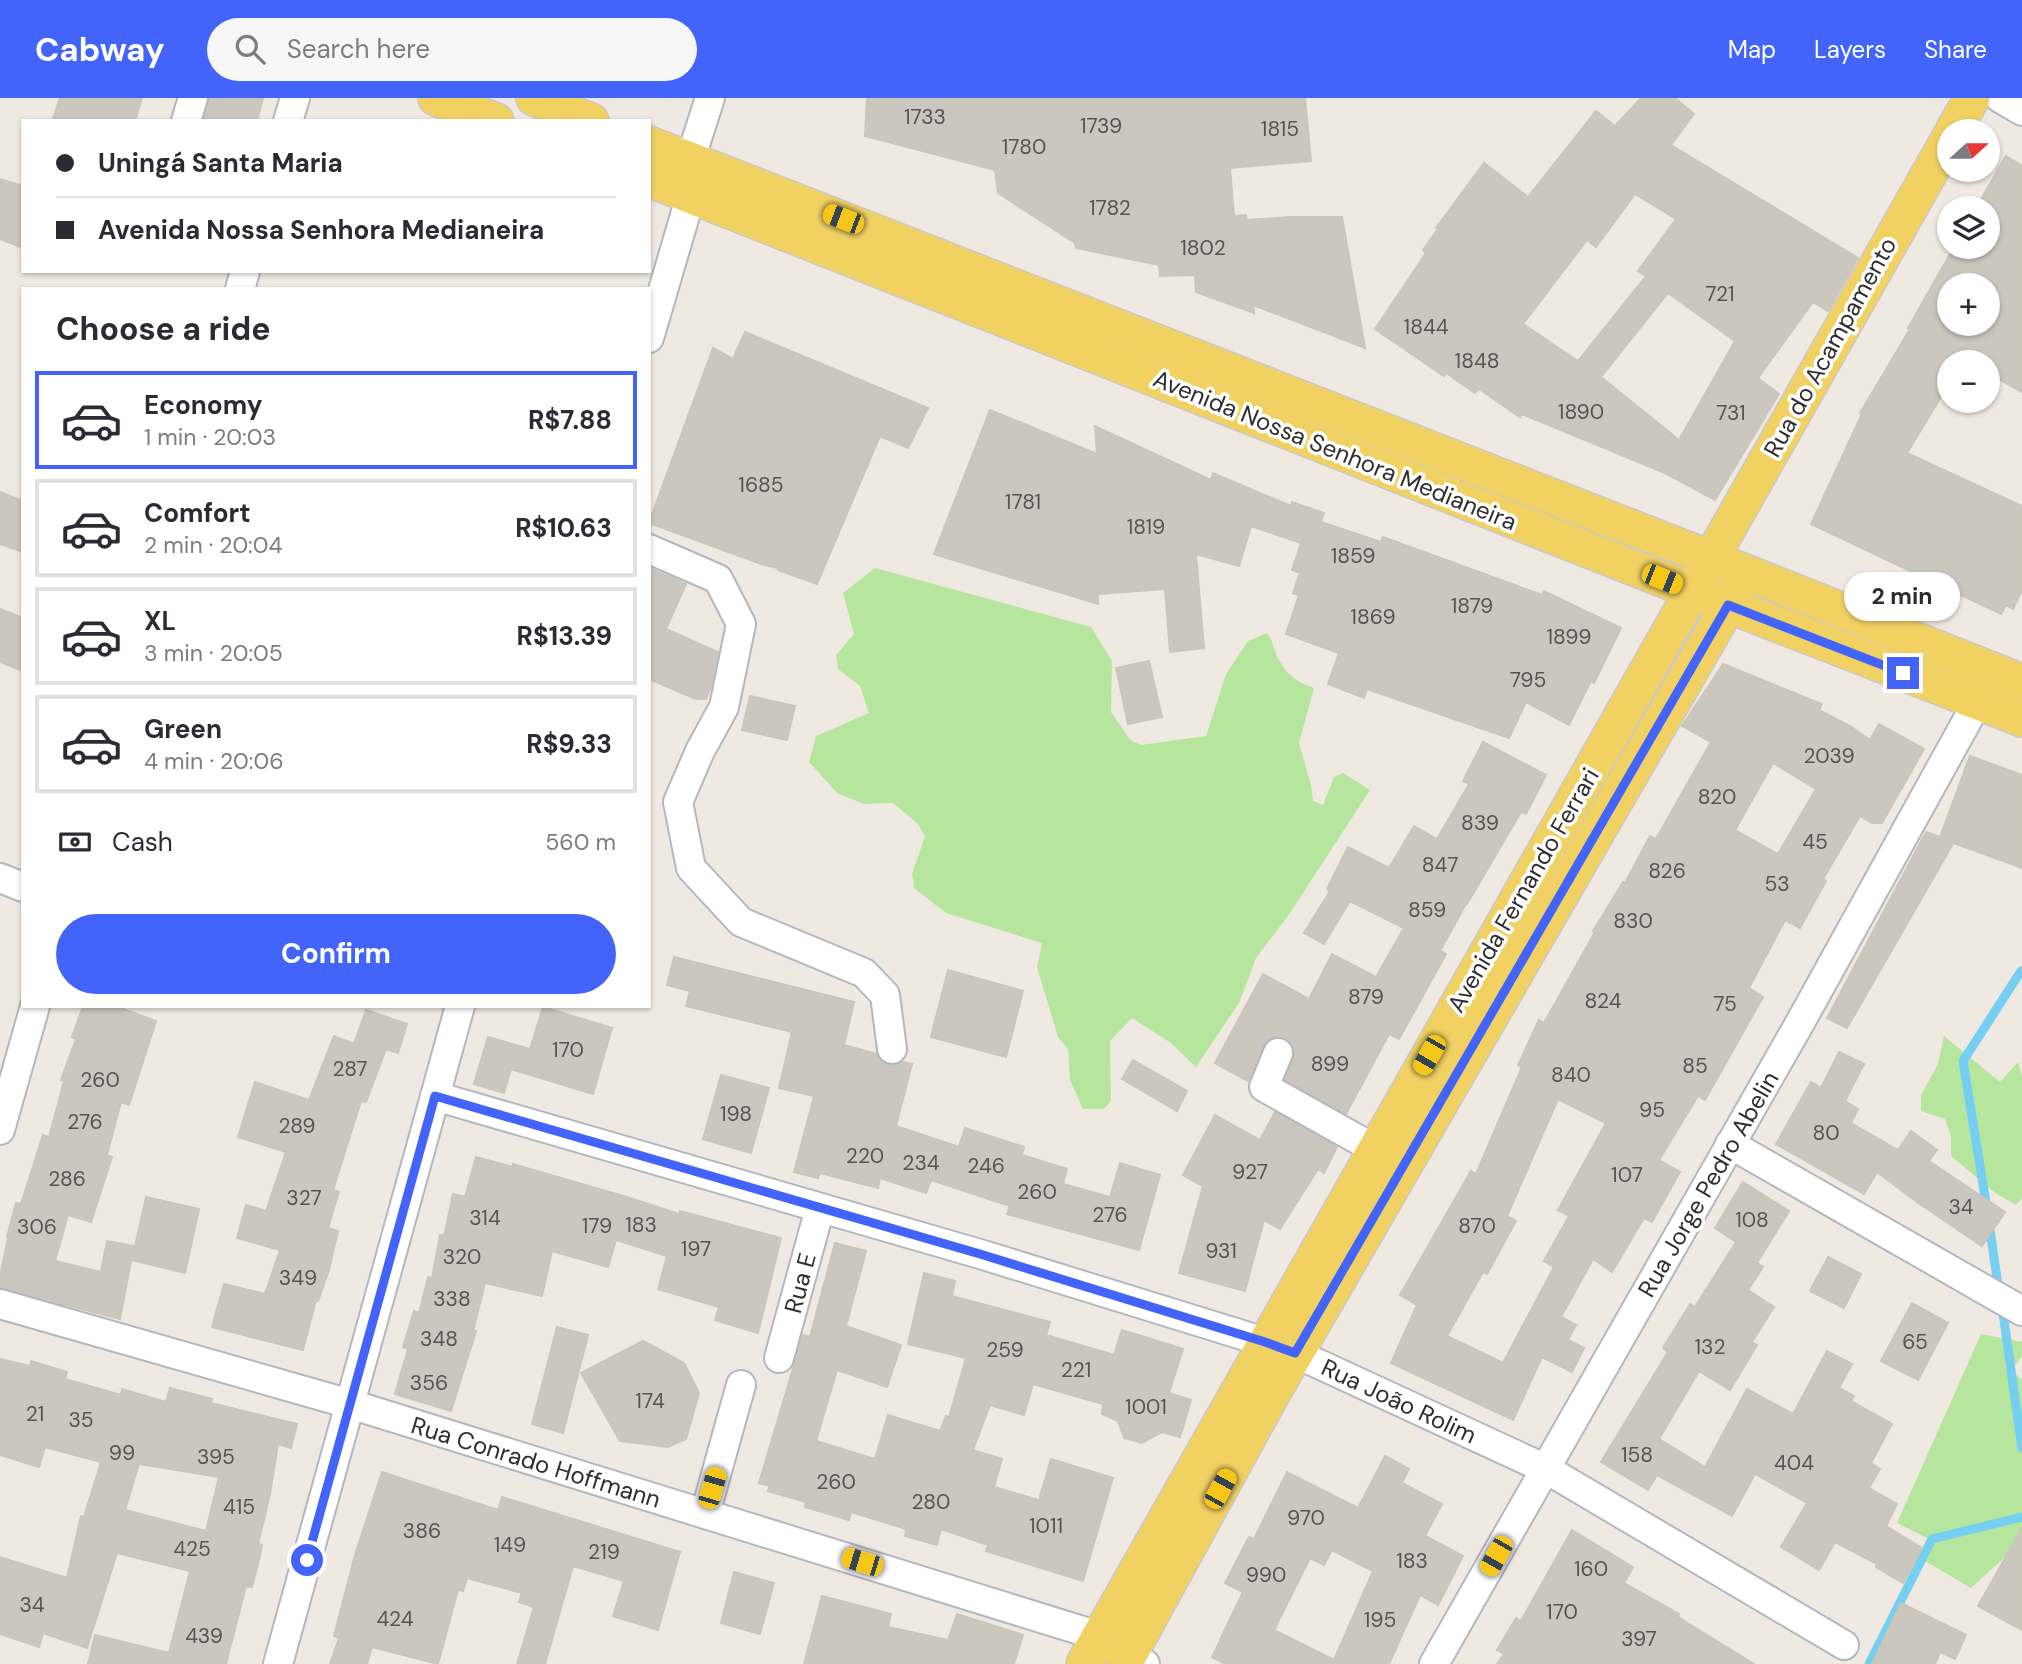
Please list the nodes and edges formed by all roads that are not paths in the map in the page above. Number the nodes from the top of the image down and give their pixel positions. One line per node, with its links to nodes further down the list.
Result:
1 (193, 98): 9 (street)
2 (295, 98): 10 (street)
3 (436, 98): 11 (main road)
4 (534, 98): 12 (main road)
5 (710, 98): 15 (street)
6 (1972, 98): 13 (main road)
7 (2000, 98): 8 (street)
8 (2022, 111)
9 (187, 119)
10 (289, 119)
11 (491, 119)
12 (587, 119)
13 (1960, 119)
14 (651, 145): 15 (main road, Avenida Nossa Senhora Medianeira)
15 (690, 160): 21 (main road, Avenida Nossa Senhora Medianeira)
16 (1937, 160): 21 (main road, Rua do Acampamento)
17 (651, 180): 18 (main road, Avenida Nossa Senhora Medianeira)
18 (691, 195): 19 (street); 23 (main road, Avenida Nossa Senhora Medianeira)
19 (651, 331)
20 (651, 550): 32 (street)
21 (1712, 559): 22 (main road, Avenida Nossa Senhora Medianeira); 23 (main road, Rua do Acampamento)
22 (1747, 573): 24 (main road, Avenida Fernando Ferrari); 25 (main road, Avenida Nossa Senhora Medianeira)
23 (1693, 591): 24 (main road, Avenida Nossa Senhora Medianeira); 37 (main road, Avenida Fernando Ferrari)
24 (1728, 605): 26 (main road, Avenida Nossa Senhora Medianeira); 41 (main road, Avenida Fernando Ferrari)
25 (2022, 682)
26 (1978, 702): 27 (main road, Avenida Nossa Senhora Medianeira); 36 (street, Rua Jorge Pedro Abelin)
27 (2022, 719)
28 (0, 878): 29 (street)
29 (21, 886)
30 (35, 1008): 35 (street)
31 (459, 1008): 34 (street)
32 (892, 1049)
33 (1278, 1053): 37 (street)
34 (435, 1096): 38 (street, Rua João Rolim); 44 (street)
35 (0, 1130)
36 (1730, 1144): 40 (street); 45 (street, Rua Jorge Pedro Abelin)
37 (1375, 1149): 41 (main road, Avenida Fernando Ferrari)
38 (820, 1208): 41 (street, Rua João Rolim); 42 (street, Rua E)
39 (0, 1304): 44 (street, Rua Conrado Hoffmann)
40 (2022, 1311)
41 (1280, 1347): 45 (street, Rua João Rolim); 48 (main road, Avenida Fernando Ferrari); 49 (main road, Avenida Fernando Ferrari)
42 (779, 1358)
43 (741, 1385): 46 (street)
44 (350, 1404): 46 (street, Rua Conrado Hoffmann); 50 (street)
45 (1546, 1469): 47 (street, Rua João Rolim); 51 (street, Rua Jorge Pedro Abelin)
46 (705, 1514): 48 (street, Rua Conrado Hoffmann)
47 (1844, 1646)
48 (1092, 1650): 49 (street, Rua Conrado Hoffmann)
49 (1133, 1661)
50 (278, 1664)
51 (1434, 1664)

